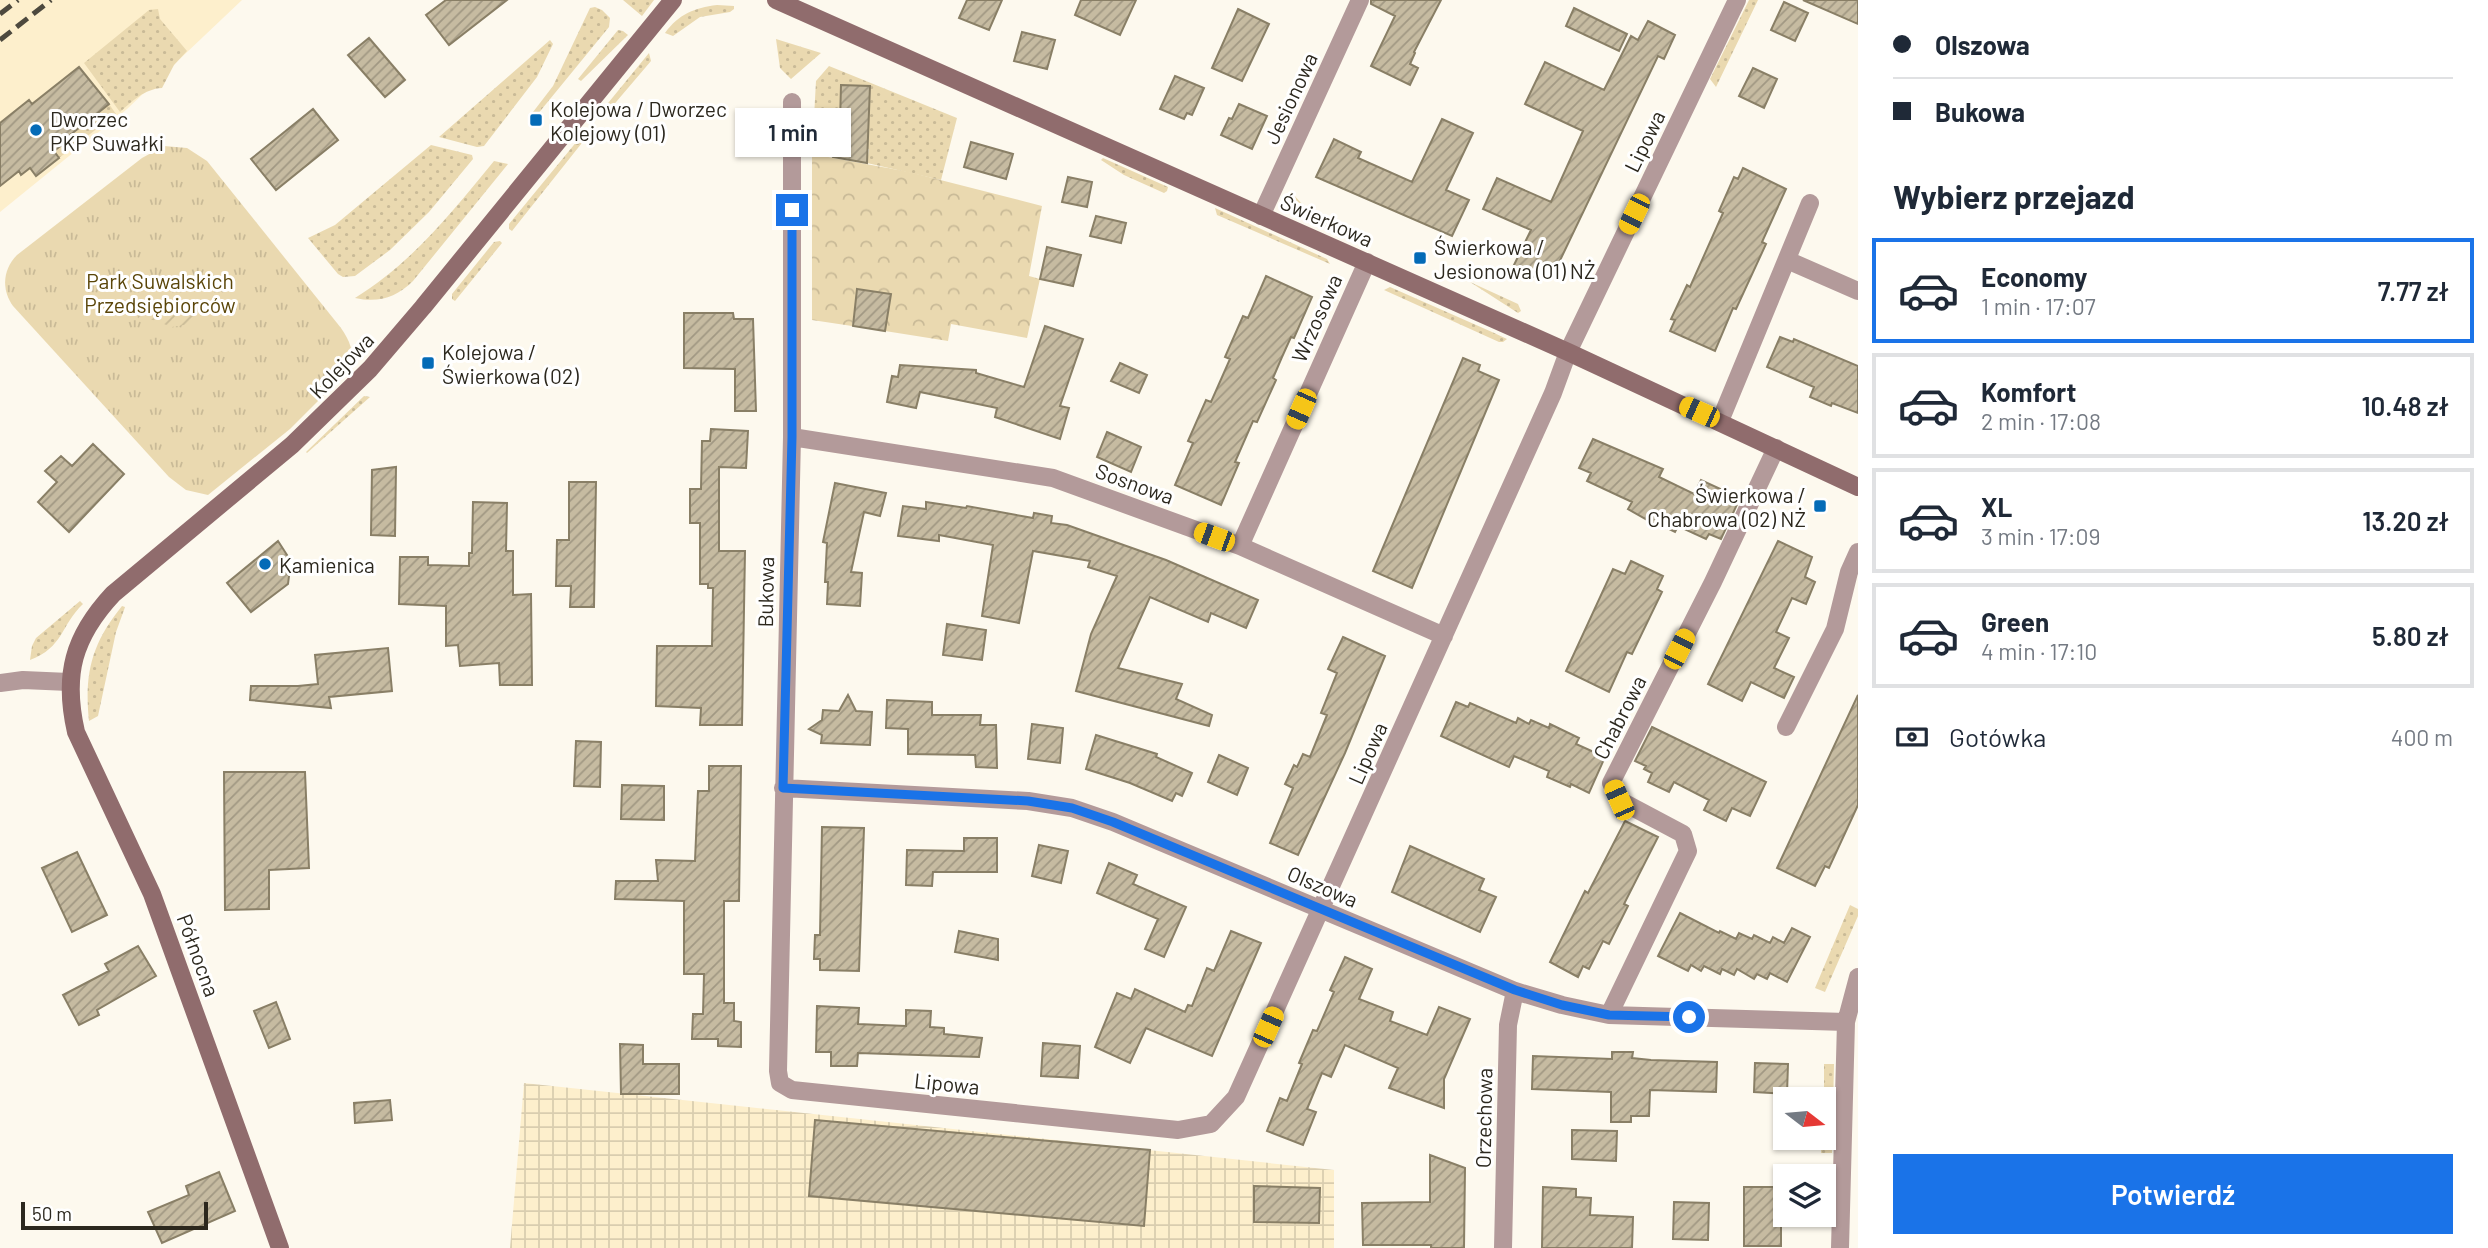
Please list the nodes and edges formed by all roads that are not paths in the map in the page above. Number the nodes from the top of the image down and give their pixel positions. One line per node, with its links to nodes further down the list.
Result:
1 (673, 0): 19 (street, Kolejowa)
2 (776, 0): 7 (street, Świerkowa)
3 (1360, 0): 7 (street, Jesionowa)
4 (1737, 0): 11 (street, Lipowa)
5 (792, 102): 13 (street, Bukowa)
6 (1810, 203): 8 (street)
7 (1261, 216): 9 (street, Świerkowa)
8 (1787, 260): 10 (street); 12 (street)
9 (1367, 262): 11 (street, Świerkowa); 16 (street, Wrzosowa)
10 (1858, 291)
11 (1568, 352): 12 (street, Świerkowa); 18 (street, Lipowa)
12 (1720, 421): 14 (street, Świerkowa)
13 (792, 437): 16 (street, Sosnowa); 22 (street, Bukowa)
14 (1776, 448): 15 (street, Świerkowa); 26 (street, Chabrowa)
15 (1858, 487)
16 (1240, 546): 18 (street, Sosnowa)
17 (1858, 552): 21 (street)
18 (1444, 636): 23 (street, Lipowa)
19 (69, 682): 20 (street); 29 (street, Północna)
20 (0, 683)
21 (1786, 727)
22 (783, 788): 23 (street, Olszowa); 28 (street, Bukowa)
23 (1320, 911): 25 (street, Olszowa); 28 (street, Lipowa)
24 (1858, 977): 27 (street)
25 (1515, 990): 26 (street, Olszowa); 30 (street, Orzechowa)
26 (1609, 1015): 27 (street, Olszowa)
27 (1846, 1022): 31 (street)
28 (780, 1083)
29 (280, 1248)
30 (1503, 1248)
31 (1840, 1248)

